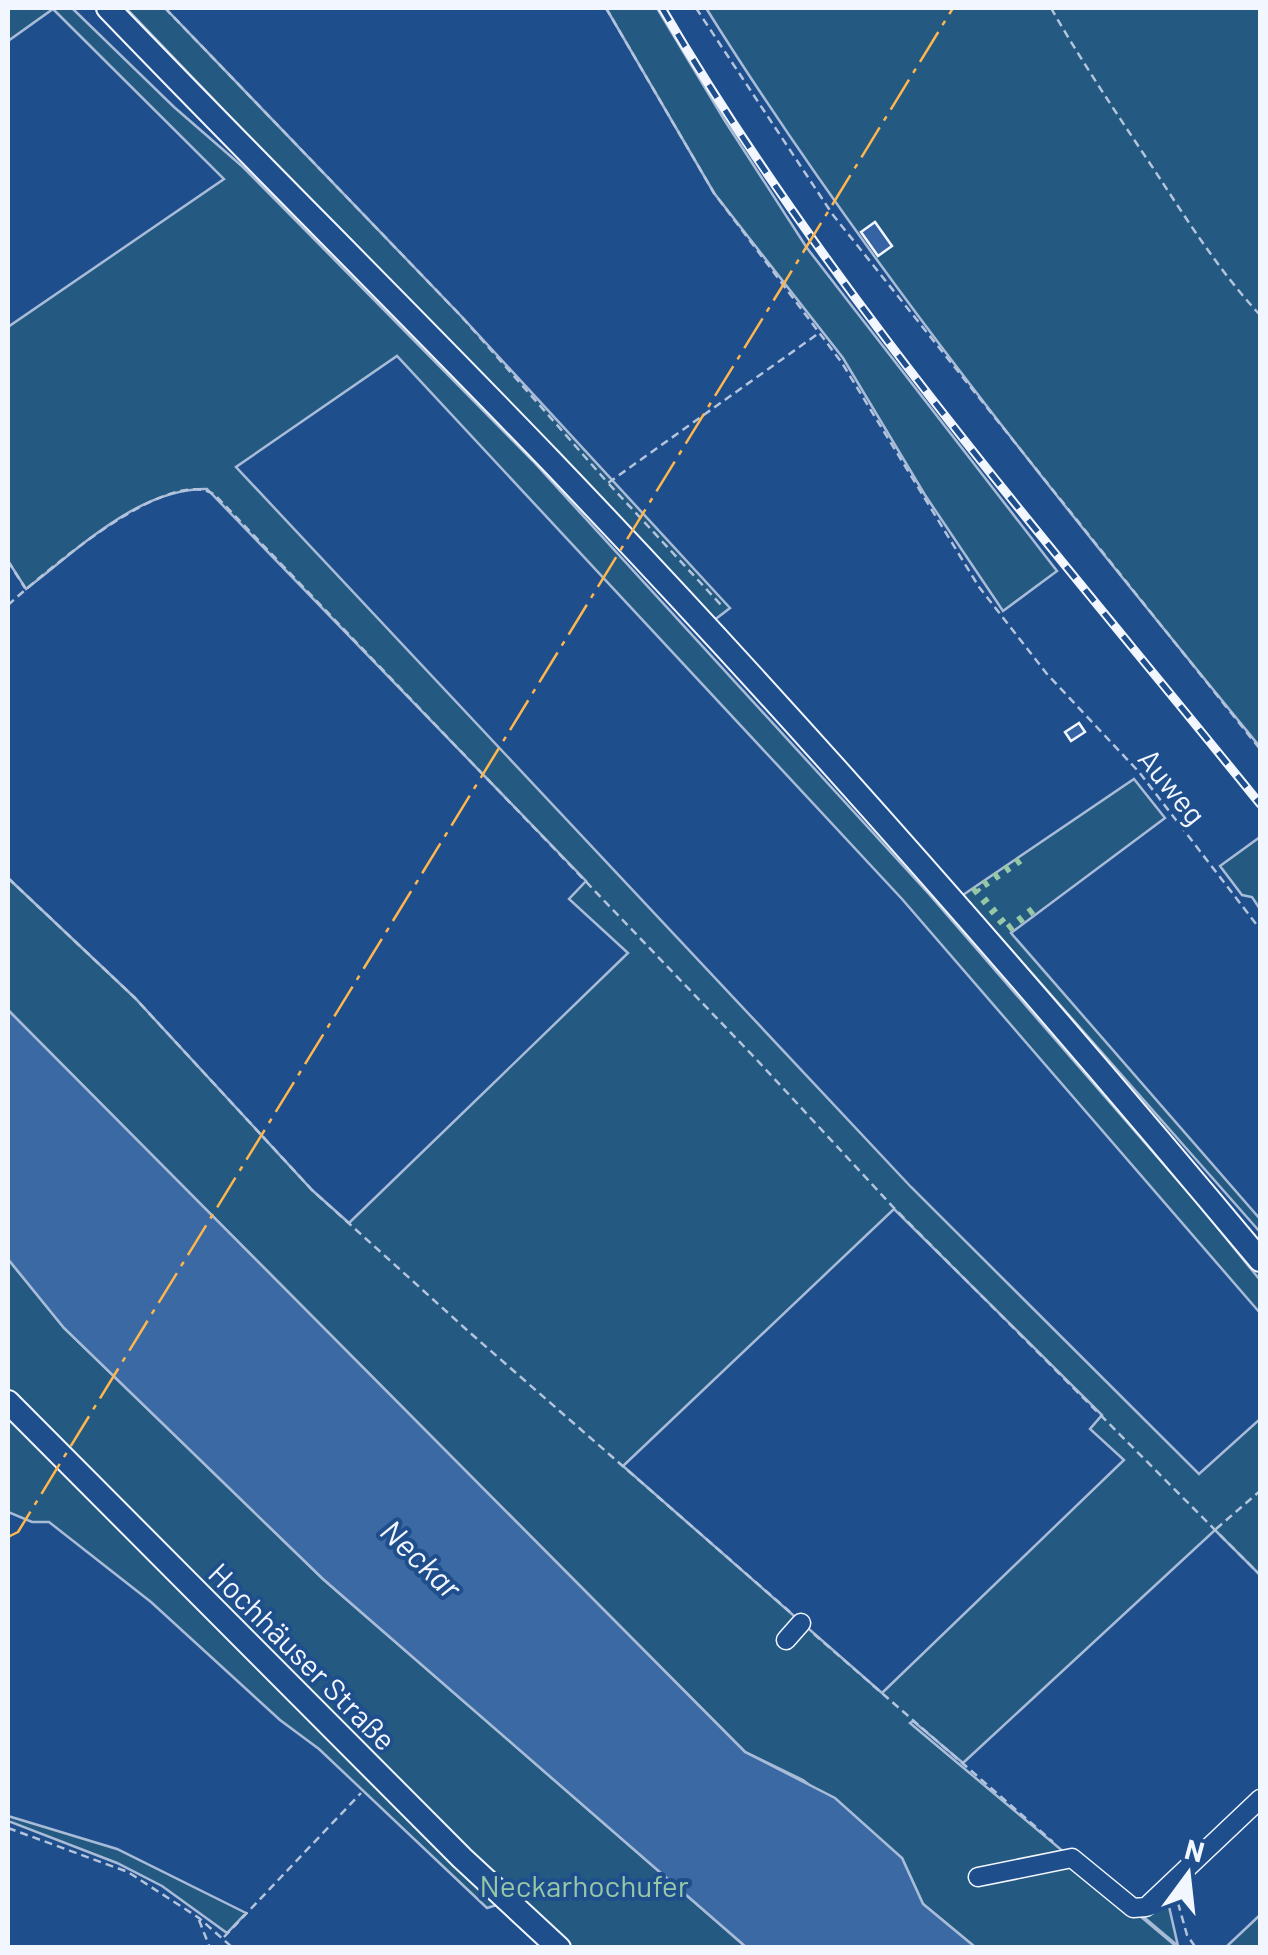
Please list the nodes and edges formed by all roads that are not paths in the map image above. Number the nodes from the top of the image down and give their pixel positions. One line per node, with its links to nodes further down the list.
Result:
1 (108, 8): 2 (main road)
2 (1260, 1260)
3 (8, 1402): 8 (main road, Hochhäuser Straße)
4 (801, 1623): 5 (lane)
5 (786, 1640)
6 (1260, 1799): 7 (lane)
7 (978, 1877)
8 (559, 1948)

